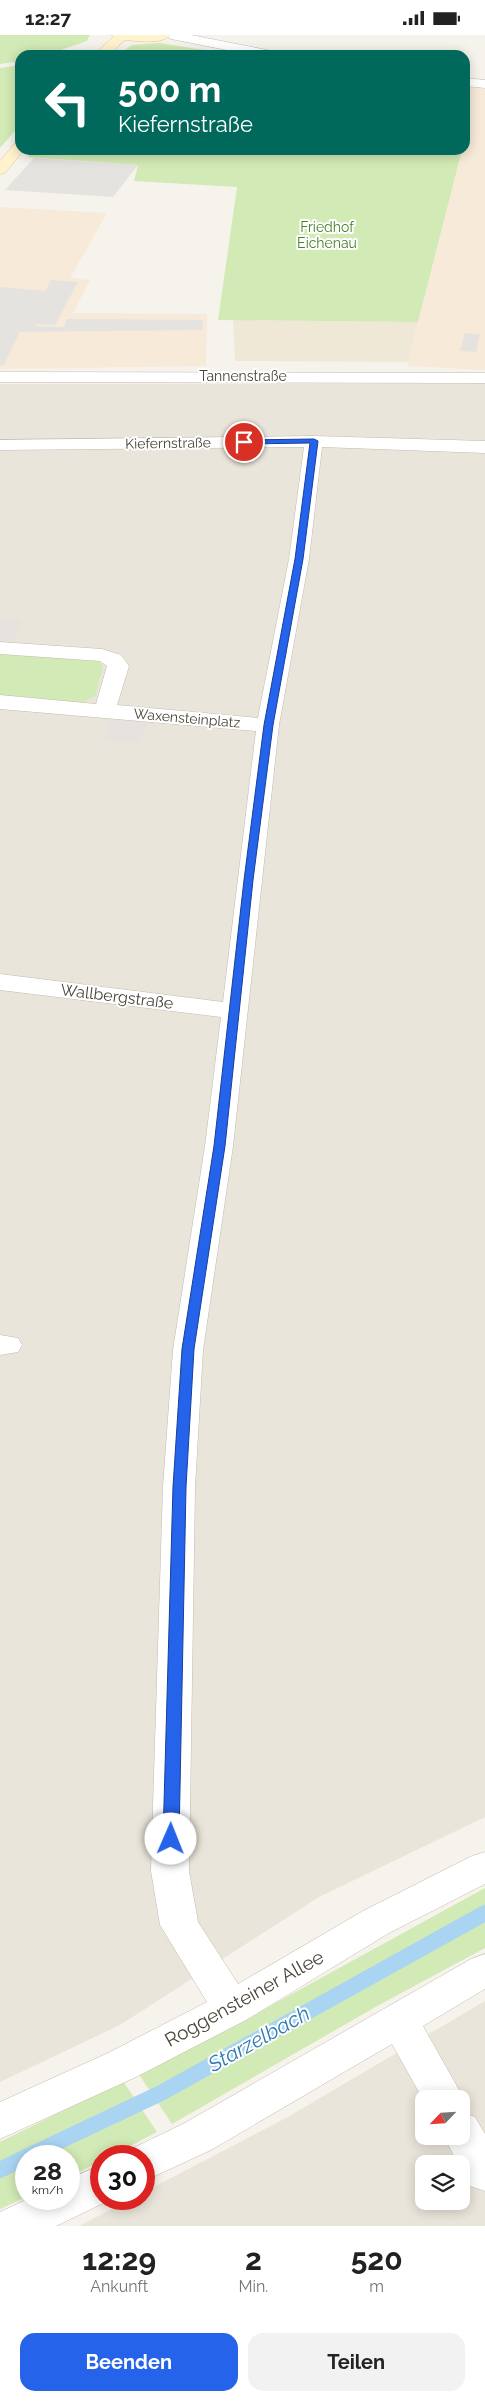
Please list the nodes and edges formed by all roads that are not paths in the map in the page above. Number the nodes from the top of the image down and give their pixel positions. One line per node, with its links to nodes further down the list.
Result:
1 (120, 35): 2 (main road); 4 (main road)
2 (165, 35)
3 (171, 35): 5 (street)
4 (105, 50)
5 (247, 50)
6 (470, 83): 7 (street)
7 (485, 84)
8 (15, 152): 9 (main road)
9 (0, 169)
10 (0, 377): 11 (street, Tannenstraße)
11 (485, 377)
12 (314, 441): 13 (street, Kiefernstraße); 14 (street, Kiefernstraße); 18 (street)
13 (0, 445)
14 (485, 447)
15 (0, 648): 17 (street)
16 (0, 702): 17 (street, Waxensteinplatz)
17 (105, 710): 18 (street, Waxensteinplatz)
18 (268, 725): 20 (street)
19 (0, 982): 20 (street, Wallbergstraße)
20 (234, 1011): 23 (street)
21 (485, 1867): 23 (street, Roggensteiner Allee)
22 (485, 1970): 24 (street)
23 (232, 2008): 26 (street, Roggensteiner Allee)
24 (398, 2019): 25 (street); 28 (street)
25 (439, 2090)
26 (0, 2121)
27 (469, 2145): 29 (street)
28 (155, 2158)
29 (485, 2173)
30 (90, 2189): 31 (street)
31 (14, 2226)

